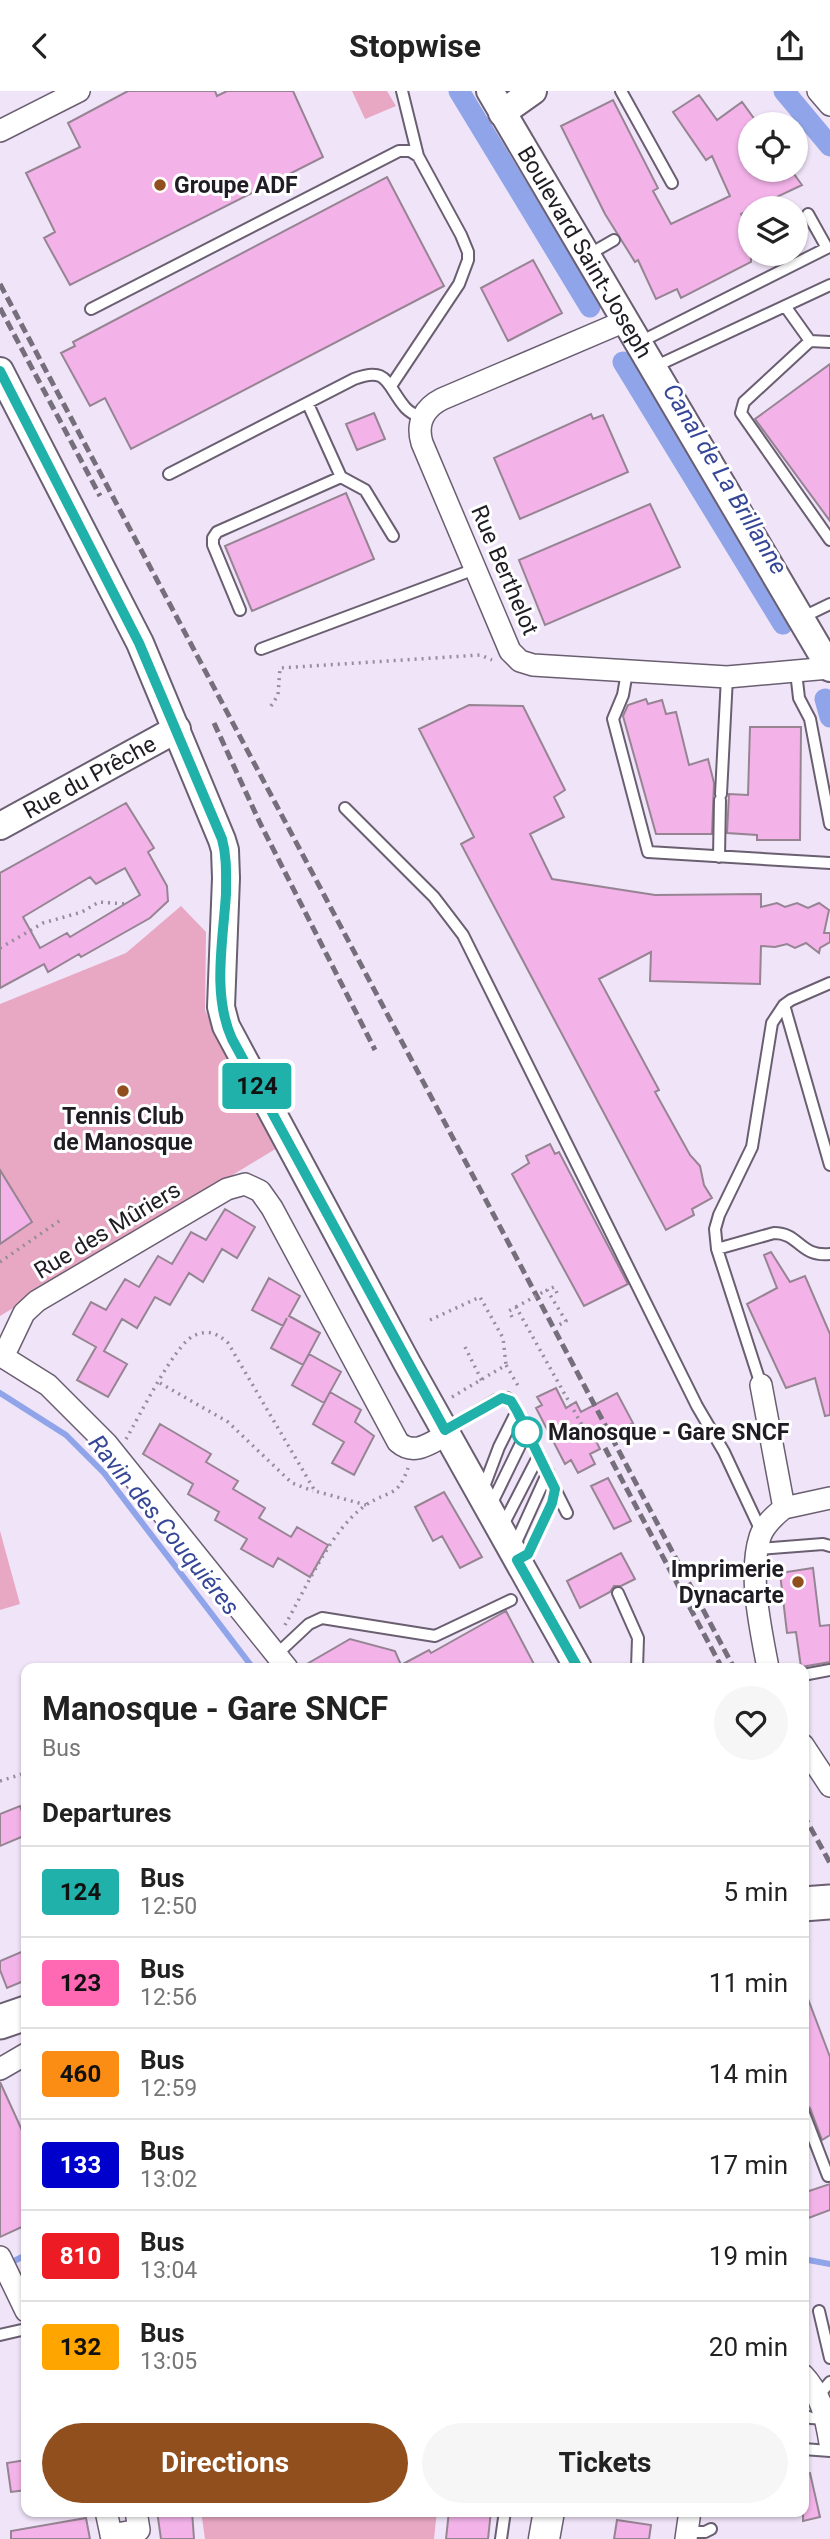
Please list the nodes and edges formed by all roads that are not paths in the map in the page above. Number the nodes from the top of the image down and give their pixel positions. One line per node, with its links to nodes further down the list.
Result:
1 (78, 91): 8 (street)
2 (402, 91): 9 (lane)
3 (533, 91): 6 (street)
4 (621, 91): 10 (lane)
5 (818, 91): 7 (street)
6 (496, 102): 13 (street, Boulevard Saint-Joseph)
7 (830, 105)
8 (0, 131)
9 (418, 156): 18 (lane); 25 (lane)
10 (672, 183)
11 (808, 214): 14 (lane)
12 (614, 240): 13 (lane)
13 (588, 255): 19 (street, Boulevard Saint-Joseph)
14 (808, 258)
15 (791, 266): 22 (lane)
16 (830, 285): 17 (lane)
17 (785, 306): 20 (lane); 23 (lane)
18 (91, 309)
19 (625, 321): 22 (street, Boulevard Saint-Joseph); 27 (street)
20 (810, 341): 21 (lane); 31 (lane)
21 (830, 342)
22 (638, 343): 23 (street, Boulevard Saint-Joseph)
23 (652, 368): 35 (street, Boulevard Saint-Joseph)
24 (0, 371): 41 (street)
25 (391, 386): 26 (lane); 27 (lane)
26 (308, 404): 28 (lane); 29 (lane)
27 (422, 419): 32 (street, Rue Berthelot)
28 (169, 474)
29 (341, 477): 30 (lane); 34 (lane)
30 (393, 536)
31 (830, 540)
32 (475, 569): 36 (lane); 38 (street, Rue Berthelot)
33 (830, 604): 35 (lane)
34 (240, 610)
35 (801, 618): 37 (street, Boulevard Saint-Joseph)
36 (261, 649)
37 (830, 668): 39 (street, Rue Berthelot)
38 (627, 672): 40 (street, Rue Berthelot); 45 (lane)
39 (796, 672): 40 (street, Rue Berthelot); 43 (lane)
40 (727, 677): 45 (lane)
41 (177, 729): 44 (street, Rue du Prêche); 56 (street)
42 (345, 808): 64 (lane)
43 (830, 824)
44 (0, 825)
45 (719, 857): 46 (lane)
46 (830, 863)
47 (830, 983): 48 (lane)
48 (784, 1005): 49 (lane); 50 (lane)
49 (830, 1165)
50 (717, 1249): 51 (lane); 53 (lane)
51 (830, 1254)
52 (2, 1356): 56 (street, Rue des Mûriers); 68 (street, Rue des Mûriers)
53 (761, 1385): 61 (street)
54 (517, 1411): 55 (lane); 56 (lane); 63 (lane)
55 (527, 1431): 57 (lane); 63 (lane)
56 (447, 1432): 63 (street)
57 (539, 1455): 58 (lane); 63 (lane)
58 (548, 1472): 59 (lane); 63 (lane)
59 (555, 1489): 62 (lane); 63 (lane)
60 (830, 1497): 61 (street)
61 (784, 1508): 64 (street)
62 (567, 1513)
63 (500, 1528): 69 (street)
64 (760, 1541): 65 (lane); 71 (street)
65 (830, 1546)
66 (618, 1593): 70 (lane)
67 (511, 1600): 68 (lane)
68 (279, 1657)
69 (575, 1663)
70 (638, 1663)
71 (767, 1663)
72 (830, 1670): 73 (lane)
73 (809, 1674)
74 (809, 1754): 75 (street)
75 (830, 1786)
76 (830, 1902): 77 (main road)
77 (809, 1904)
78 (21, 2015): 79 (main road)
79 (0, 2022)
80 (21, 2057): 81 (street)
81 (0, 2069)
82 (809, 2127): 83 (lane)
83 (828, 2176)
84 (5, 2266): 85 (street)
85 (21, 2298)
86 (818, 2311): 89 (lane)
87 (21, 2330): 88 (lane)
88 (0, 2335)
89 (830, 2358)
90 (809, 2379): 91 (street)
91 (824, 2389): 93 (street)
92 (809, 2417): 93 (lane)
93 (826, 2419): 94 (street)
94 (830, 2443)
95 (809, 2449): 96 (lane)
96 (830, 2451)
97 (107, 2517): 104 (street)
98 (504, 2517): 105 (lane)
99 (548, 2517): 106 (main road)
100 (558, 2517): 107 (main road)
101 (689, 2521): 103 (lane)
102 (139, 2527): 104 (street)
103 (710, 2529)
104 (112, 2537)
105 (501, 2539)
106 (544, 2539)
107 (555, 2539)

